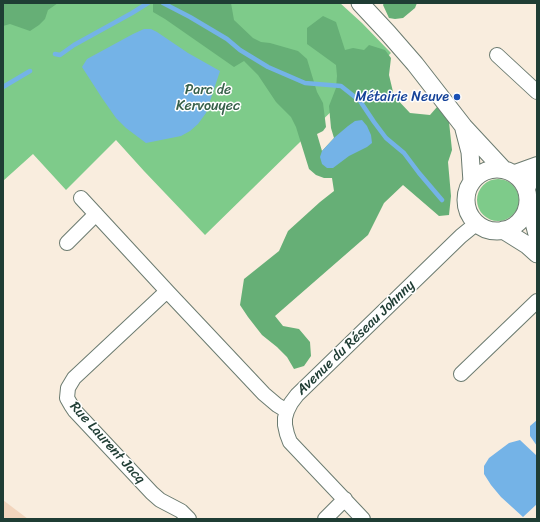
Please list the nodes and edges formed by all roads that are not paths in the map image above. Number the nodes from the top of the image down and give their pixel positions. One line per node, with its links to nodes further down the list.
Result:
1 (360, 3): 4 (street)
2 (498, 55): 3 (street)
3 (537, 92)
4 (464, 127): 7 (street); 8 (street)
5 (537, 164): 7 (street)
6 (537, 168): 9 (street)
7 (507, 171): 8 (street); 9 (street)
8 (472, 182): 12 (street)
9 (528, 195): 13 (street); 14 (street)
10 (80, 198): 11 (street)
11 (96, 214): 15 (street); 17 (street)
12 (477, 223): 13 (street); 20 (street, Avenue du Réseau Johnny)
13 (503, 230): 16 (street)
14 (537, 234)
15 (67, 244)
16 (537, 254)
17 (167, 291): 20 (street); 22 (street, Rue Laurent Jacq)
18 (537, 301): 19 (street)
19 (461, 374)
20 (287, 411): 21 (street)
21 (345, 499): 23 (street); 24 (street)
22 (189, 519)
23 (325, 519)
24 (363, 519)

